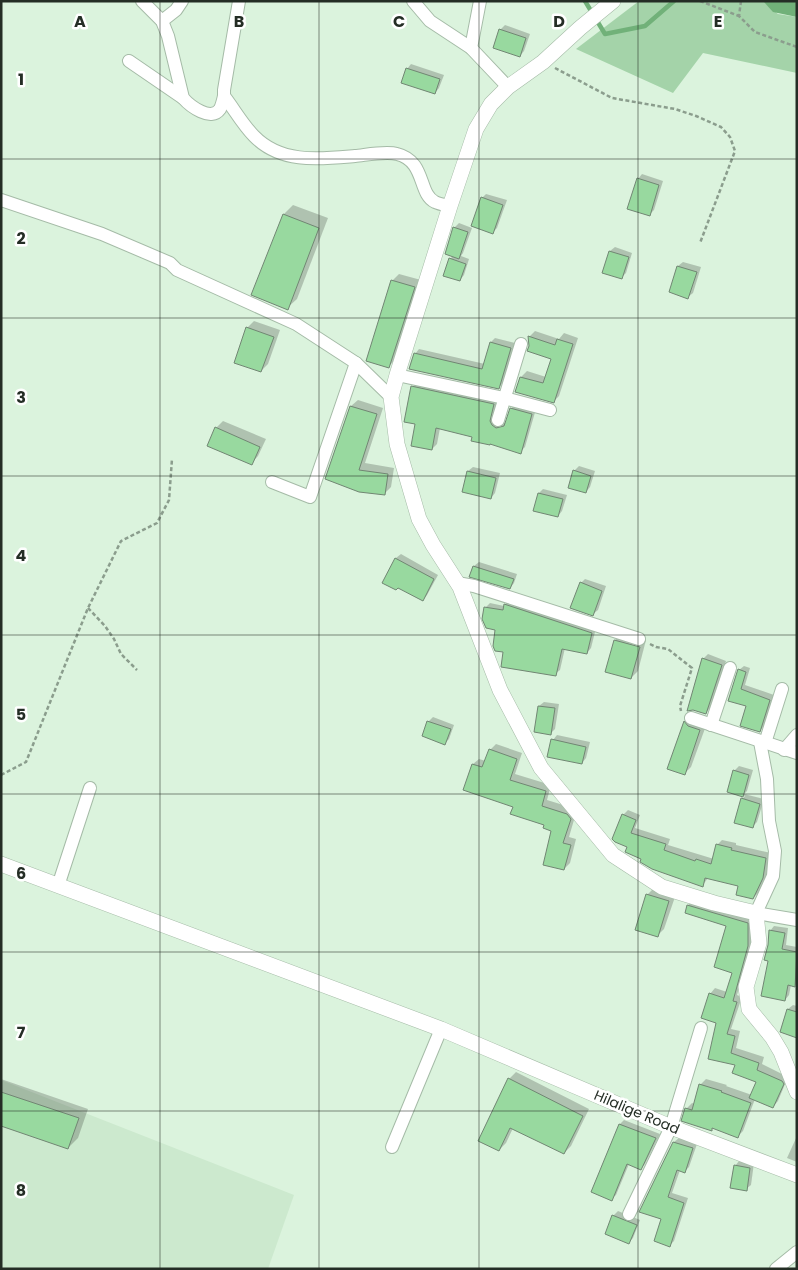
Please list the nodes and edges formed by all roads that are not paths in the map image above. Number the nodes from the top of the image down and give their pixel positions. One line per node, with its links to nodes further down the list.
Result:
1 (142, 1): 7 (street)
2 (182, 1): 7 (street)
3 (239, 1): 11 (street)
4 (413, 1): 8 (street)
5 (480, 1): 8 (street)
6 (613, 1): 10 (street)
7 (162, 21): 12 (street)
8 (471, 48): 10 (street)
9 (129, 61): 12 (street)
10 (508, 87): 14 (street)
11 (224, 96): 12 (street); 14 (street)
12 (183, 98)
13 (1, 200): 16 (street)
14 (450, 206): 17 (street)
15 (521, 344): 19 (street)
16 (356, 363): 18 (street); 22 (street)
17 (397, 375): 18 (street); 19 (street)
18 (392, 397): 23 (street)
19 (504, 398): 20 (street); 21 (street)
20 (550, 410)
21 (498, 420)
22 (272, 482)
23 (457, 583): 24 (street); 35 (street)
24 (639, 638)
25 (730, 668): 28 (street)
26 (782, 689): 30 (street)
27 (691, 718): 28 (street)
28 (711, 725): 30 (street)
29 (797, 735): 31 (street)
30 (762, 743): 31 (street); 35 (street)
31 (791, 752)
32 (90, 788): 34 (street)
33 (1, 864): 34 (street, Hilalige Road)
34 (58, 886): 38 (street, Hilalige Road)
35 (756, 913): 36 (street); 39 (street)
36 (797, 920)
37 (702, 1028): 40 (street)
38 (441, 1029): 40 (street, Hilalige Road); 41 (street)
39 (797, 1092)
40 (671, 1127): 42 (street, Hilalige Road); 43 (street)
41 (392, 1147)
42 (797, 1175)
43 (629, 1214)
44 (797, 1252): 45 (street)
45 (776, 1269)

